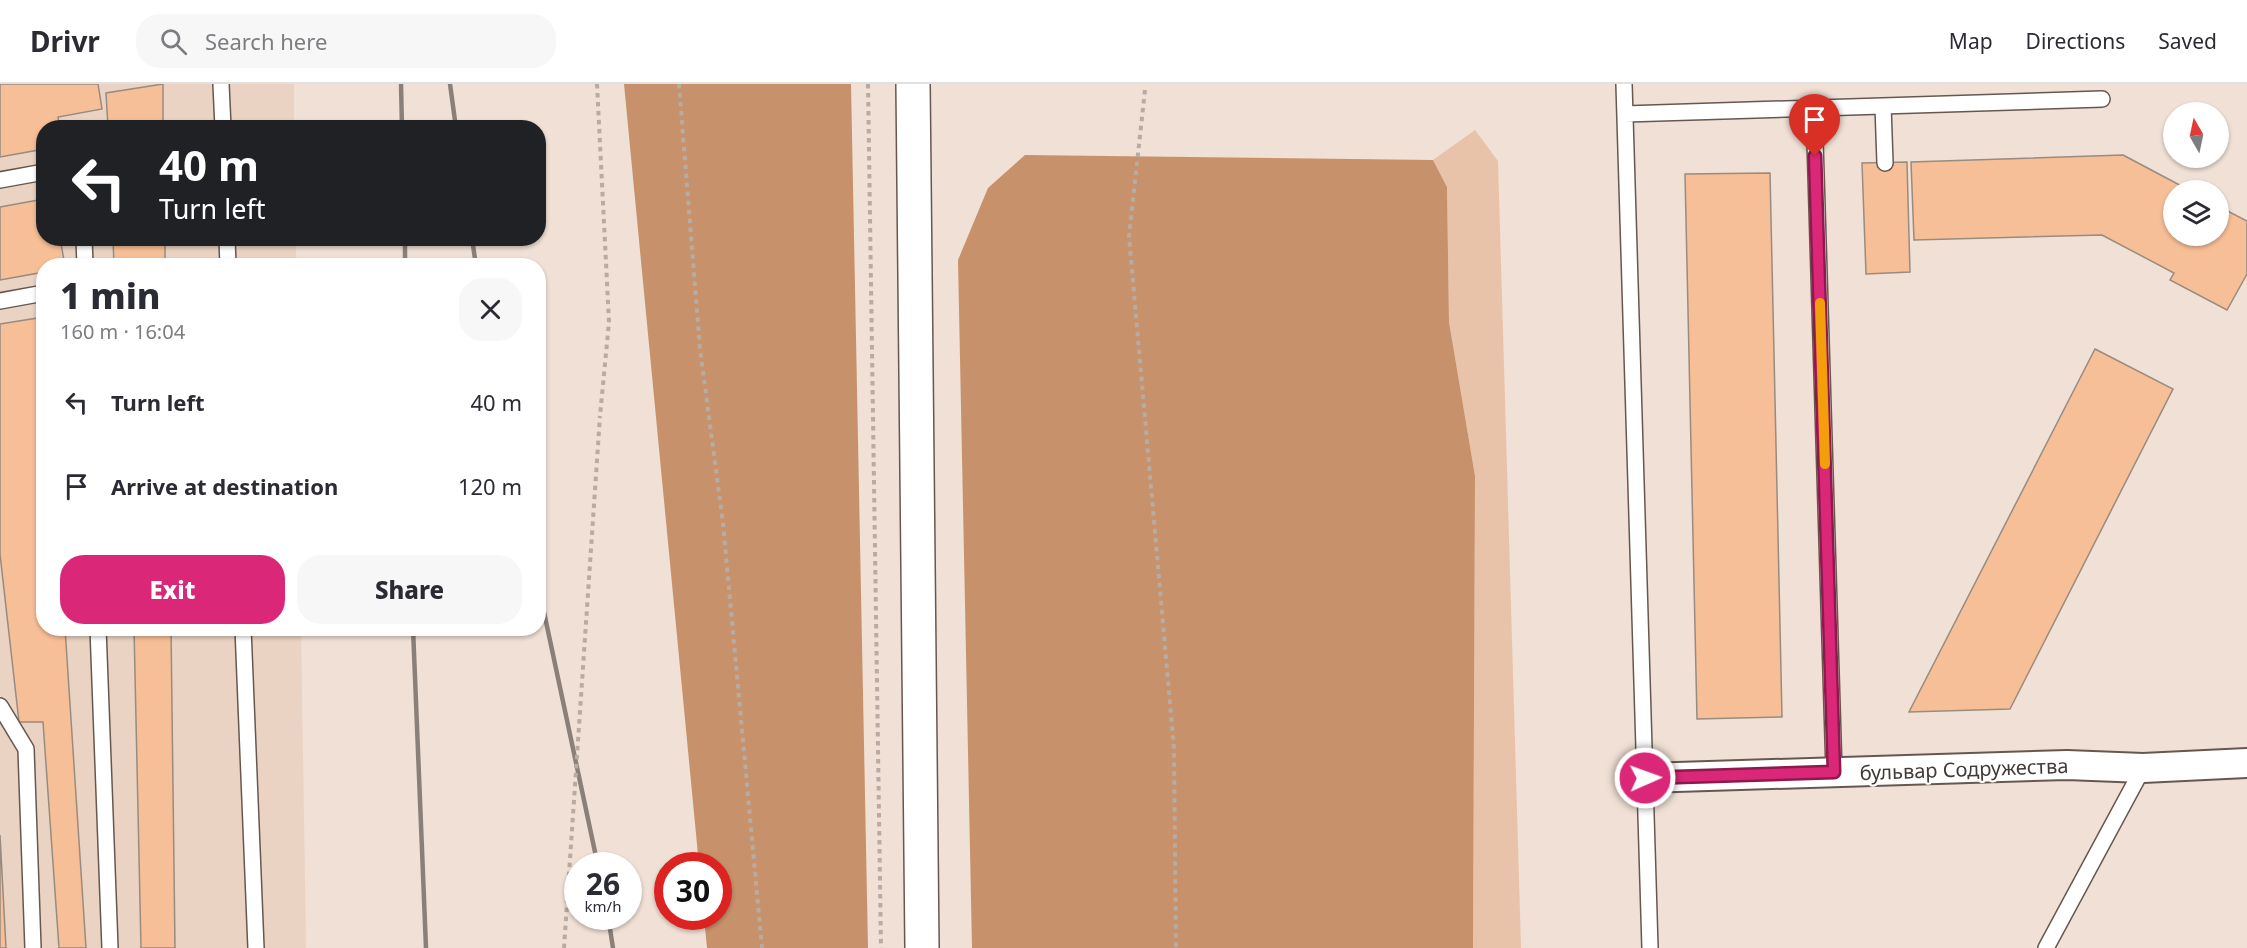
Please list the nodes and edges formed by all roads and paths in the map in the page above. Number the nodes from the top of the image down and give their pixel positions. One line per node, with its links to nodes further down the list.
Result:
1 (221, 84): 12 (lane)
2 (597, 84): 28 (path, bridge)
3 (679, 84): 29 (path)
4 (868, 84): 30 (path)
5 (913, 84): 31 (street)
6 (1624, 84): 11 (lane)
7 (1145, 90): 32 (path)
8 (2102, 99): 9 (lane)
9 (1883, 106): 10 (lane); 13 (lane)
10 (1814, 108): 11 (lane); 23 (lane)
11 (1624, 114): 24 (lane)
12 (223, 120)
13 (1884, 163)
14 (36, 173): 15 (lane)
15 (0, 180)
16 (36, 294): 17 (lane)
17 (0, 301)
18 (98, 636): 26 (lane)
19 (243, 636): 27 (lane)
20 (0, 706): 25 (lane)
21 (2247, 763): 22 (street, бульвар Содружества)
22 (2143, 768): 23 (street, бульвар Содружества); 34 (lane)
23 (1834, 772): 24 (street, бульвар Содружества)
24 (1645, 778): 33 (lane)
25 (33, 948)
26 (110, 948)
27 (256, 948)
28 (564, 948)
29 (762, 948)
30 (881, 948)
31 (922, 948)
32 (1176, 948)
33 (1650, 948)
34 (2046, 948)

